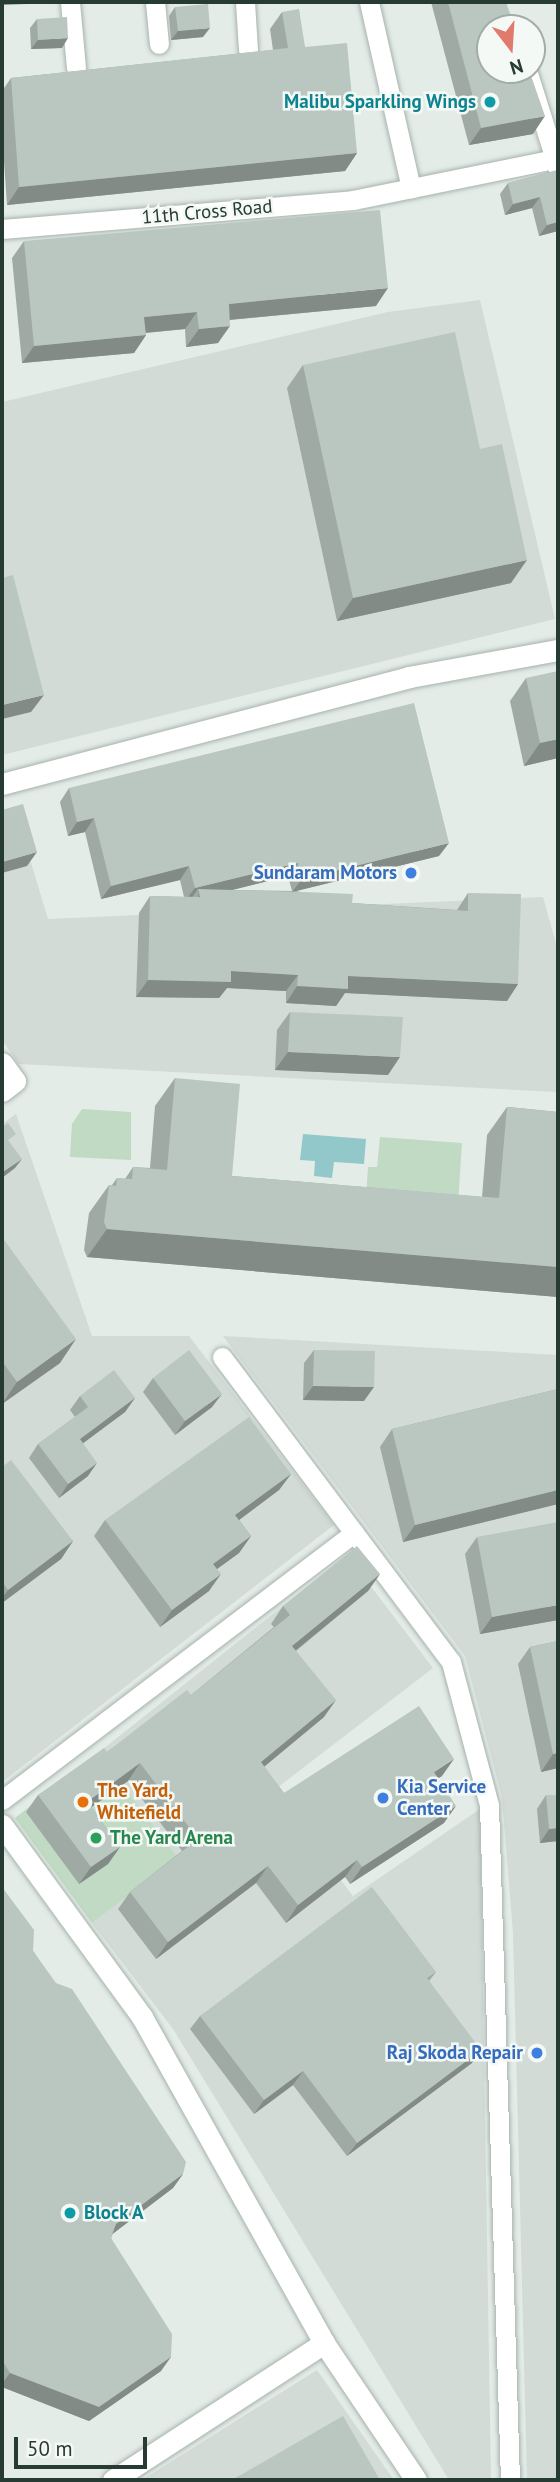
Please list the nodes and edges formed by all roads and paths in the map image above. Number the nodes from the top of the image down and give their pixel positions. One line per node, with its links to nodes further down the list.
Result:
1 (70, 2): 7 (street)
2 (155, 2): 5 (street)
3 (244, 2): 6 (street)
4 (369, 2): 10 (street)
5 (159, 44)
6 (248, 50)
7 (76, 68)
8 (531, 84): 9 (street)
9 (557, 164): 10 (street, 11th Cross Road)
10 (411, 188): 11 (street, 11th Cross Road)
11 (2, 229)
12 (558, 650): 13 (street)
13 (2, 784)
14 (2, 1063): 15 (street)
15 (2, 1091)
16 (222, 1357): 17 (street)
17 (354, 1533): 18 (street); 23 (street)
18 (2, 1800)
19 (2, 1825): 20 (street)
20 (324, 2343): 21 (street); 22 (street)
21 (113, 2480)
22 (416, 2480)
23 (510, 2480)

